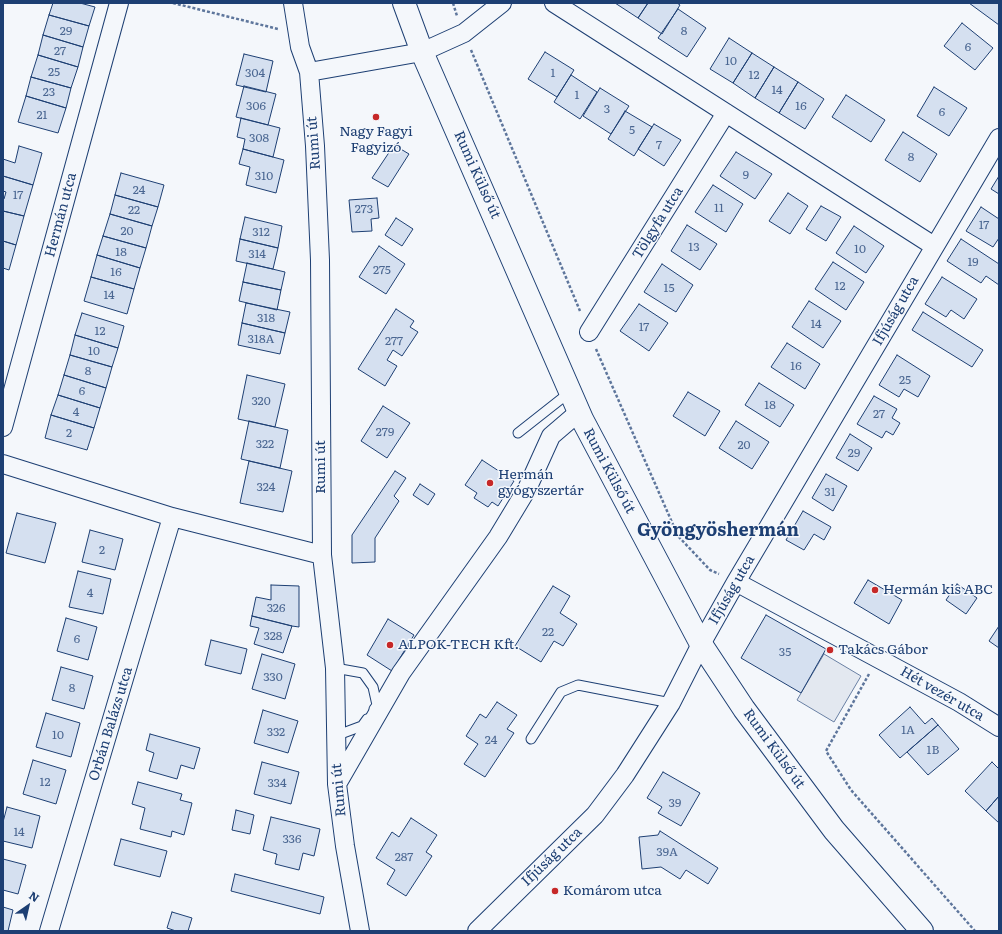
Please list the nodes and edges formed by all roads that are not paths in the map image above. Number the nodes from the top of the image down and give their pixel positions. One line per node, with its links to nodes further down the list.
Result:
1 (119, 3): 14 (street, Hermán utca)
2 (293, 3): 7 (street, Rumi út)
3 (404, 3): 6 (street, Rumi Külső út)
4 (502, 3): 6 (street)
5 (554, 3): 8 (street)
6 (422, 52): 7 (street); 12 (street, Rumi Külső út)
7 (309, 72): 18 (street, Rumi út)
8 (726, 113): 10 (street); 11 (street, Tölgyfa utca)
9 (999, 138): 10 (street, Ifjúság utca)
10 (934, 246): 19 (street, Ifjúság utca)
11 (589, 332)
12 (570, 392): 13 (street, Rumi Külső út); 15 (lane)
13 (579, 412): 20 (street, Rumi Külső út); 26 (street)
14 (3, 427)
15 (518, 433)
16 (3, 464): 17 (street)
17 (172, 516): 18 (street); 27 (street, Orbán Balázs utca)
18 (322, 555): 21 (street, Rumi út)
19 (736, 582): 20 (street, Ifjúság utca); 23 (street, Hét vezér utca)
20 (701, 644): 22 (street, Ifjúság utca); 30 (street, Rumi Külső út)
21 (335, 668): 24 (street, Rumi út); 24 (lane)
22 (671, 703): 25 (lane); 29 (street, Ifjúság utca)
23 (999, 727)
24 (335, 736): 26 (street, Rumi út)
25 (531, 740)
26 (337, 784): 28 (street, Rumi út)
27 (49, 931)
28 (360, 931)
29 (477, 931)
30 (922, 931)

